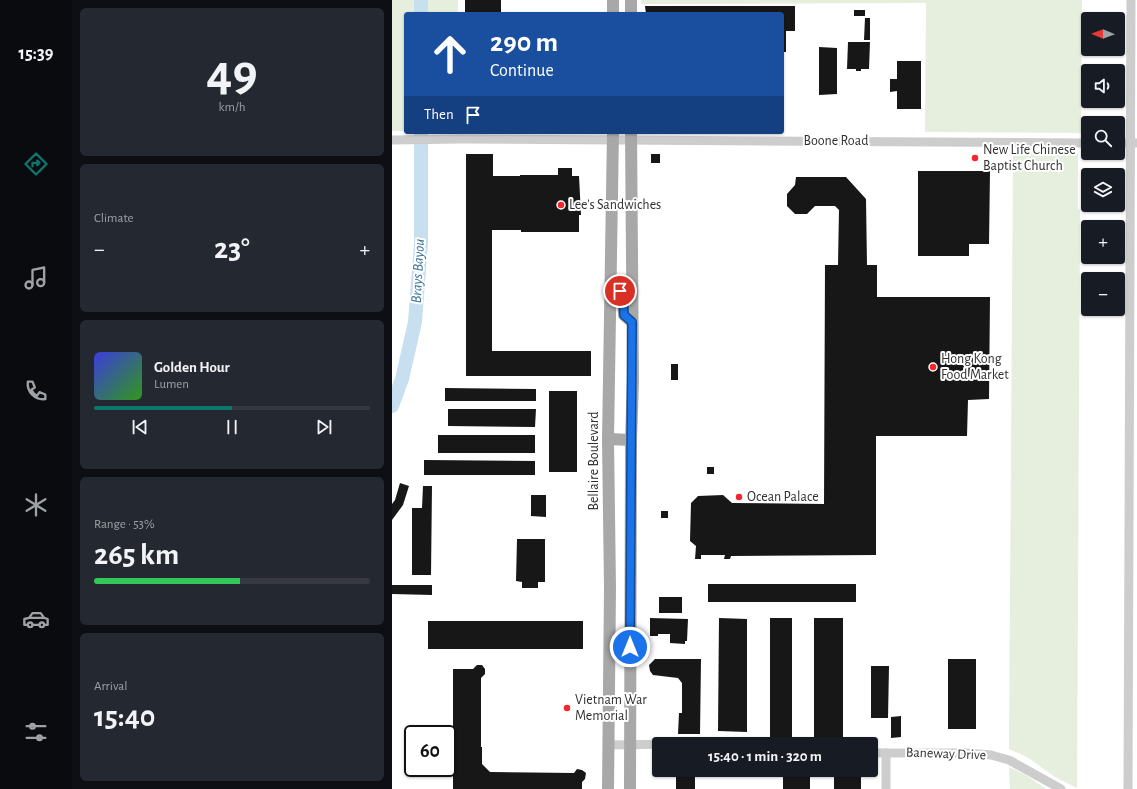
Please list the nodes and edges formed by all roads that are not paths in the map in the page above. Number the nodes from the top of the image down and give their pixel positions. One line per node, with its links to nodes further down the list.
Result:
1 (613, 0): 4 (main road)
2 (631, 0): 5 (main road)
3 (1131, 0): 6 (street)
4 (613, 12)
5 (631, 12)
6 (1134, 82): 11 (street)
7 (613, 136): 8 (street, Boone Road); 9 (street, Boone Road); 12 (main road, Bellaire Boulevard)
8 (631, 136): 10 (street, Boone Road); 13 (main road)
9 (392, 140)
10 (1081, 143)
11 (1134, 143): 14 (street)
12 (611, 290): 13 (main road); 15 (main road, Bellaire Boulevard)
13 (632, 322): 16 (main road)
14 (1134, 406): 26 (street)
15 (608, 439): 16 (main road); 17 (main road, Bellaire Boulevard)
16 (631, 440): 18 (main road)
17 (609, 744): 18 (street); 22 (main road, Bellaire Boulevard)
18 (629, 744): 19 (street); 23 (main road)
19 (652, 744)
20 (878, 753): 21 (street, Baneway Drive)
21 (886, 753): 24 (street); 25 (street, Baneway Drive)
22 (608, 789)
23 (630, 789)
24 (886, 789)
25 (1061, 789)
26 (1128, 789)

